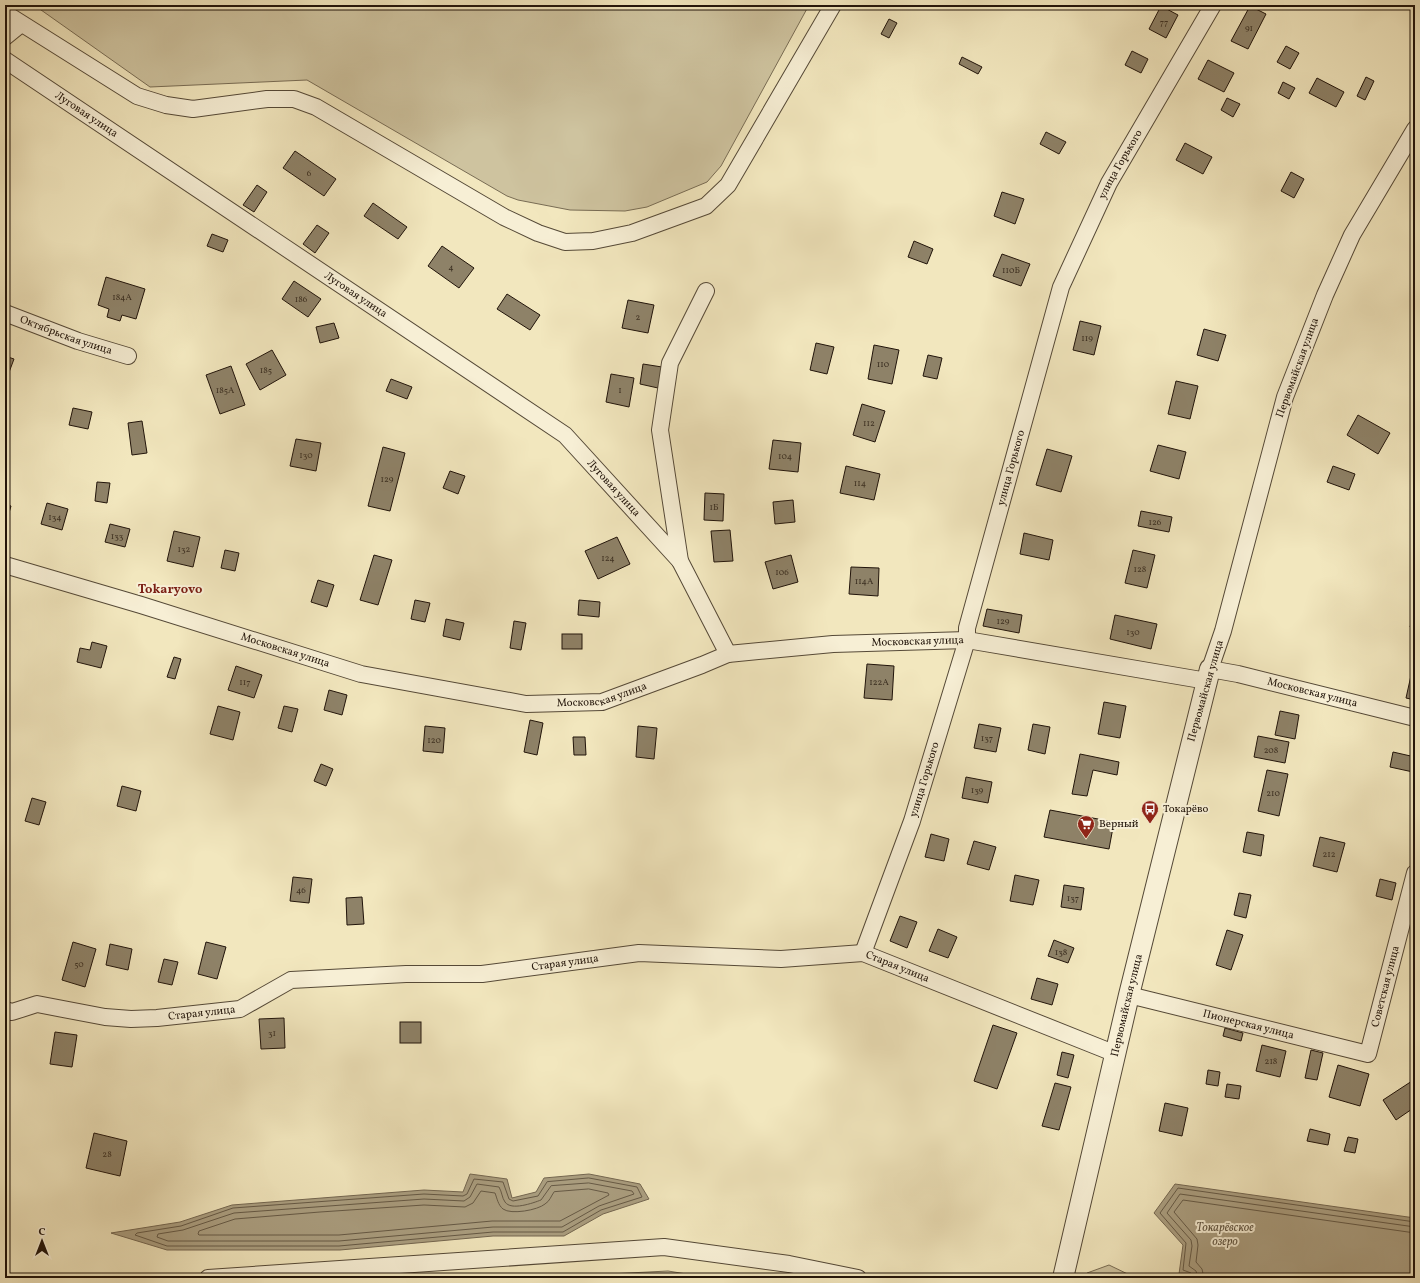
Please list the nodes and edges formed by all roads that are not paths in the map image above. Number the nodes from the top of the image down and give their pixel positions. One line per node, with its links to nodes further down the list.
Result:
1 (833, 5): 4 (street)
2 (1213, 5): 13 (street, улица Горького)
3 (5, 13): 4 (street)
4 (21, 24): 5 (street)
5 (5, 37)
6 (5, 60): 11 (street, Луговая улица)
7 (1415, 129): 15 (street, Первомайская улица)
8 (706, 291): 11 (street)
9 (5, 313): 10 (street, Октябрьская улица)
10 (128, 356)
11 (680, 561): 14 (street)
12 (5, 565): 14 (street, Московская улица)
13 (967, 640): 14 (street, Московская улица); 15 (street, Московская улица); 19 (street, улица Горького)
14 (728, 654)
15 (1209, 675): 16 (street, Московская улица); 20 (street, Первомайская улица)
16 (1415, 718)
17 (1415, 873): 18 (street, Советская улица)
18 (1408, 928): 23 (street, Советская улица)
19 (863, 953): 21 (street, Старая улица); 22 (street, Старая улица)
20 (1129, 995): 22 (street, Первомайская улица); 23 (street, Пионерская улица)
21 (5, 1010)
22 (1116, 1054): 26 (street, Первомайская улица)
23 (1368, 1054)
24 (208, 1278): 25 (street)
25 (858, 1278)
26 (1063, 1278)

